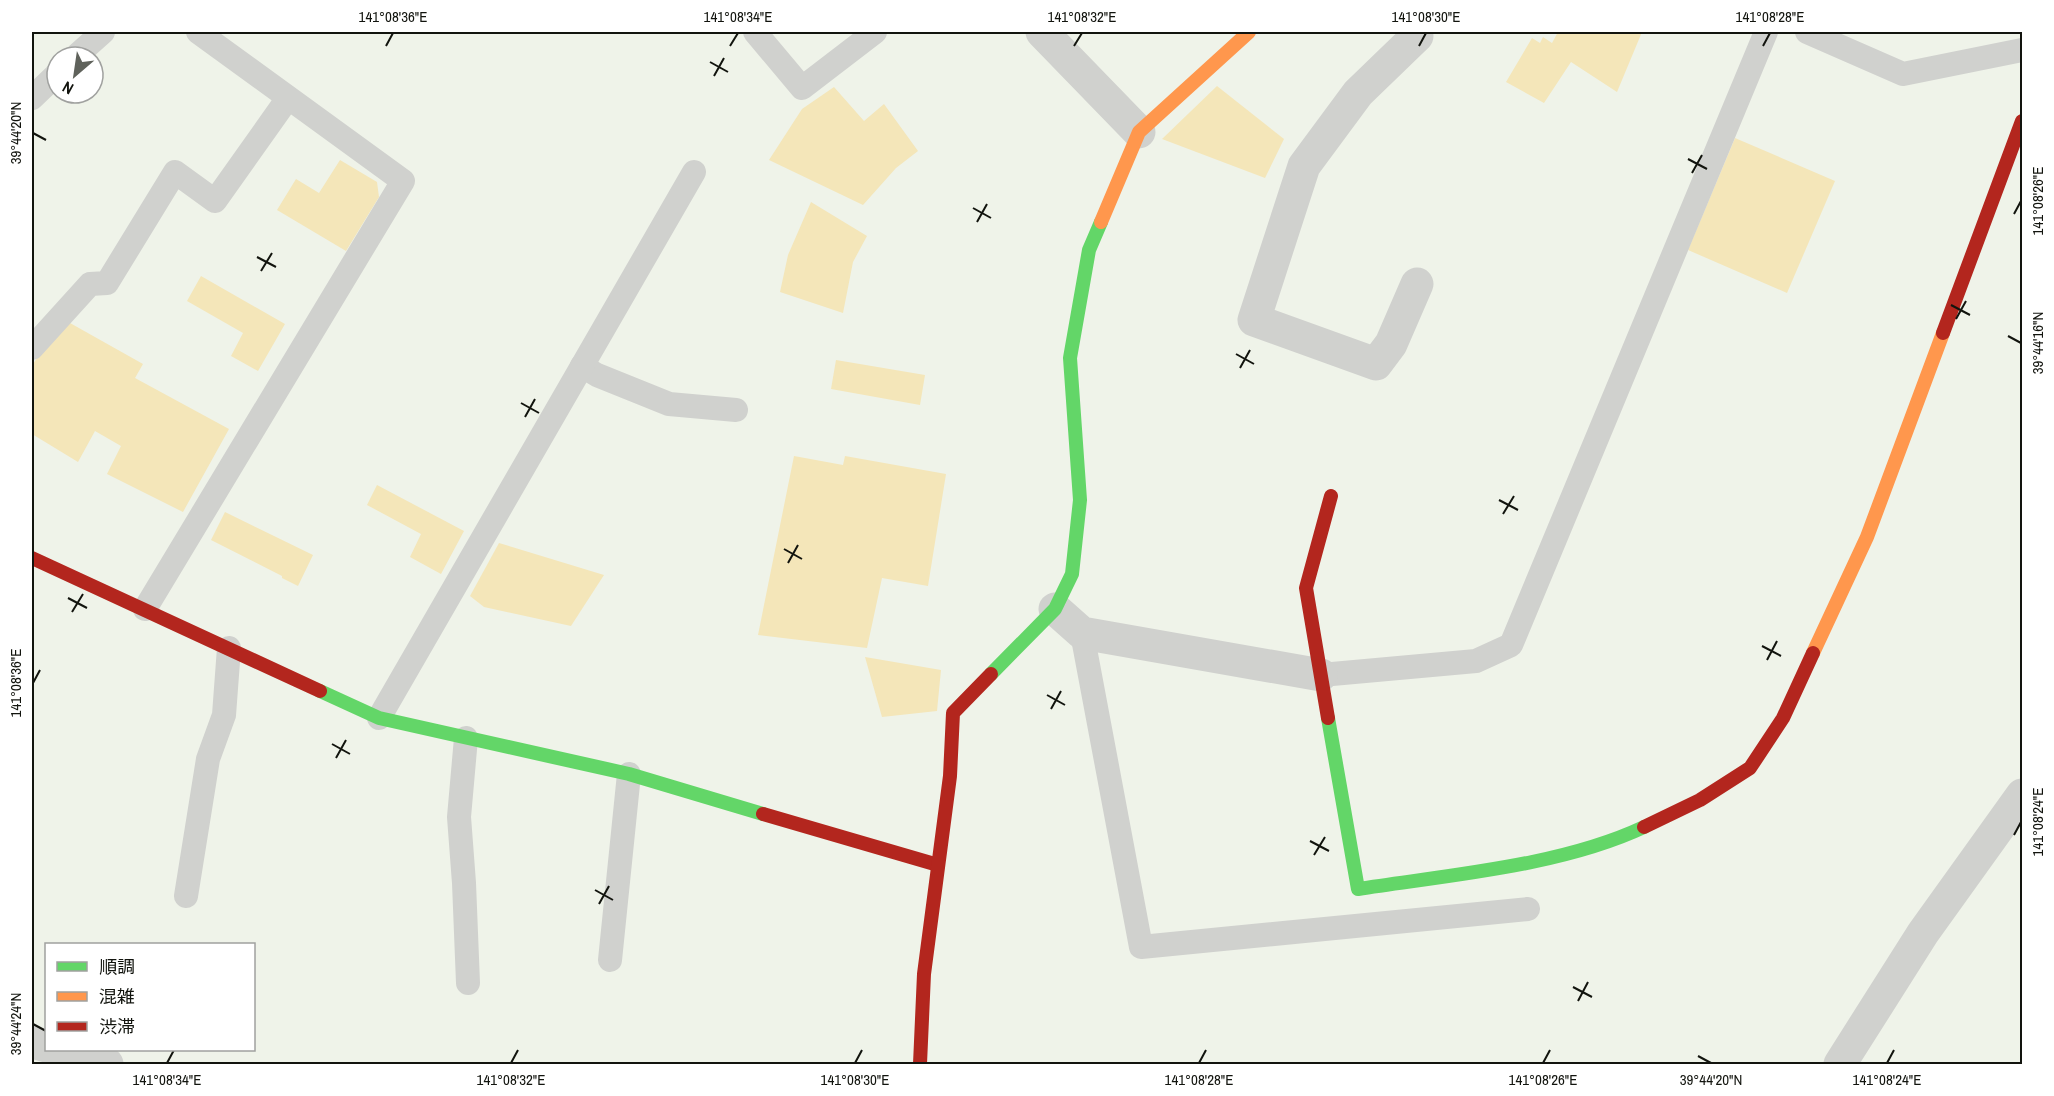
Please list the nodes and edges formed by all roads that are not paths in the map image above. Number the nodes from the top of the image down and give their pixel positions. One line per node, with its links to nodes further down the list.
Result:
1 (103, 32): 10 (lane)
2 (198, 32): 14 (lane)
3 (755, 32): 4 (lane)
4 (875, 32)
5 (1042, 32): 16 (street)
6 (1249, 32): 16 (street)
7 (1413, 32): 18 (street)
8 (1766, 32): 28 (lane)
9 (1807, 32): 11 (lane)
10 (88, 45)
11 (2022, 50)
12 (45, 86): 13 (lane)
13 (32, 98)
14 (288, 98): 19 (lane); 24 (lane)
15 (2022, 121): 28 (street)
16 (1138, 132): 25 (street)
17 (694, 172): 20 (lane)
18 (1417, 284)
19 (32, 348)
20 (582, 366): 21 (lane); 29 (lane)
21 (736, 410)
22 (1331, 496): 28 (street)
23 (32, 558): 24 (street)
24 (145, 609): 27 (street)
25 (1055, 609): 26 (street); 33 (street)
26 (1082, 633): 28 (street); 35 (lane)
27 (229, 648): 29 (street); 34 (lane)
28 (1321, 675)
29 (379, 718): 30 (street)
30 (466, 738): 31 (street); 37 (lane)
31 (629, 774): 33 (street); 36 (lane)
32 (2022, 795): 41 (street)
33 (938, 865): 40 (street)
34 (186, 896)
35 (1528, 909)
36 (610, 960)
37 (468, 983)
38 (61, 1051): 39 (street)
39 (107, 1065)
40 (920, 1065)
41 (1840, 1065)

